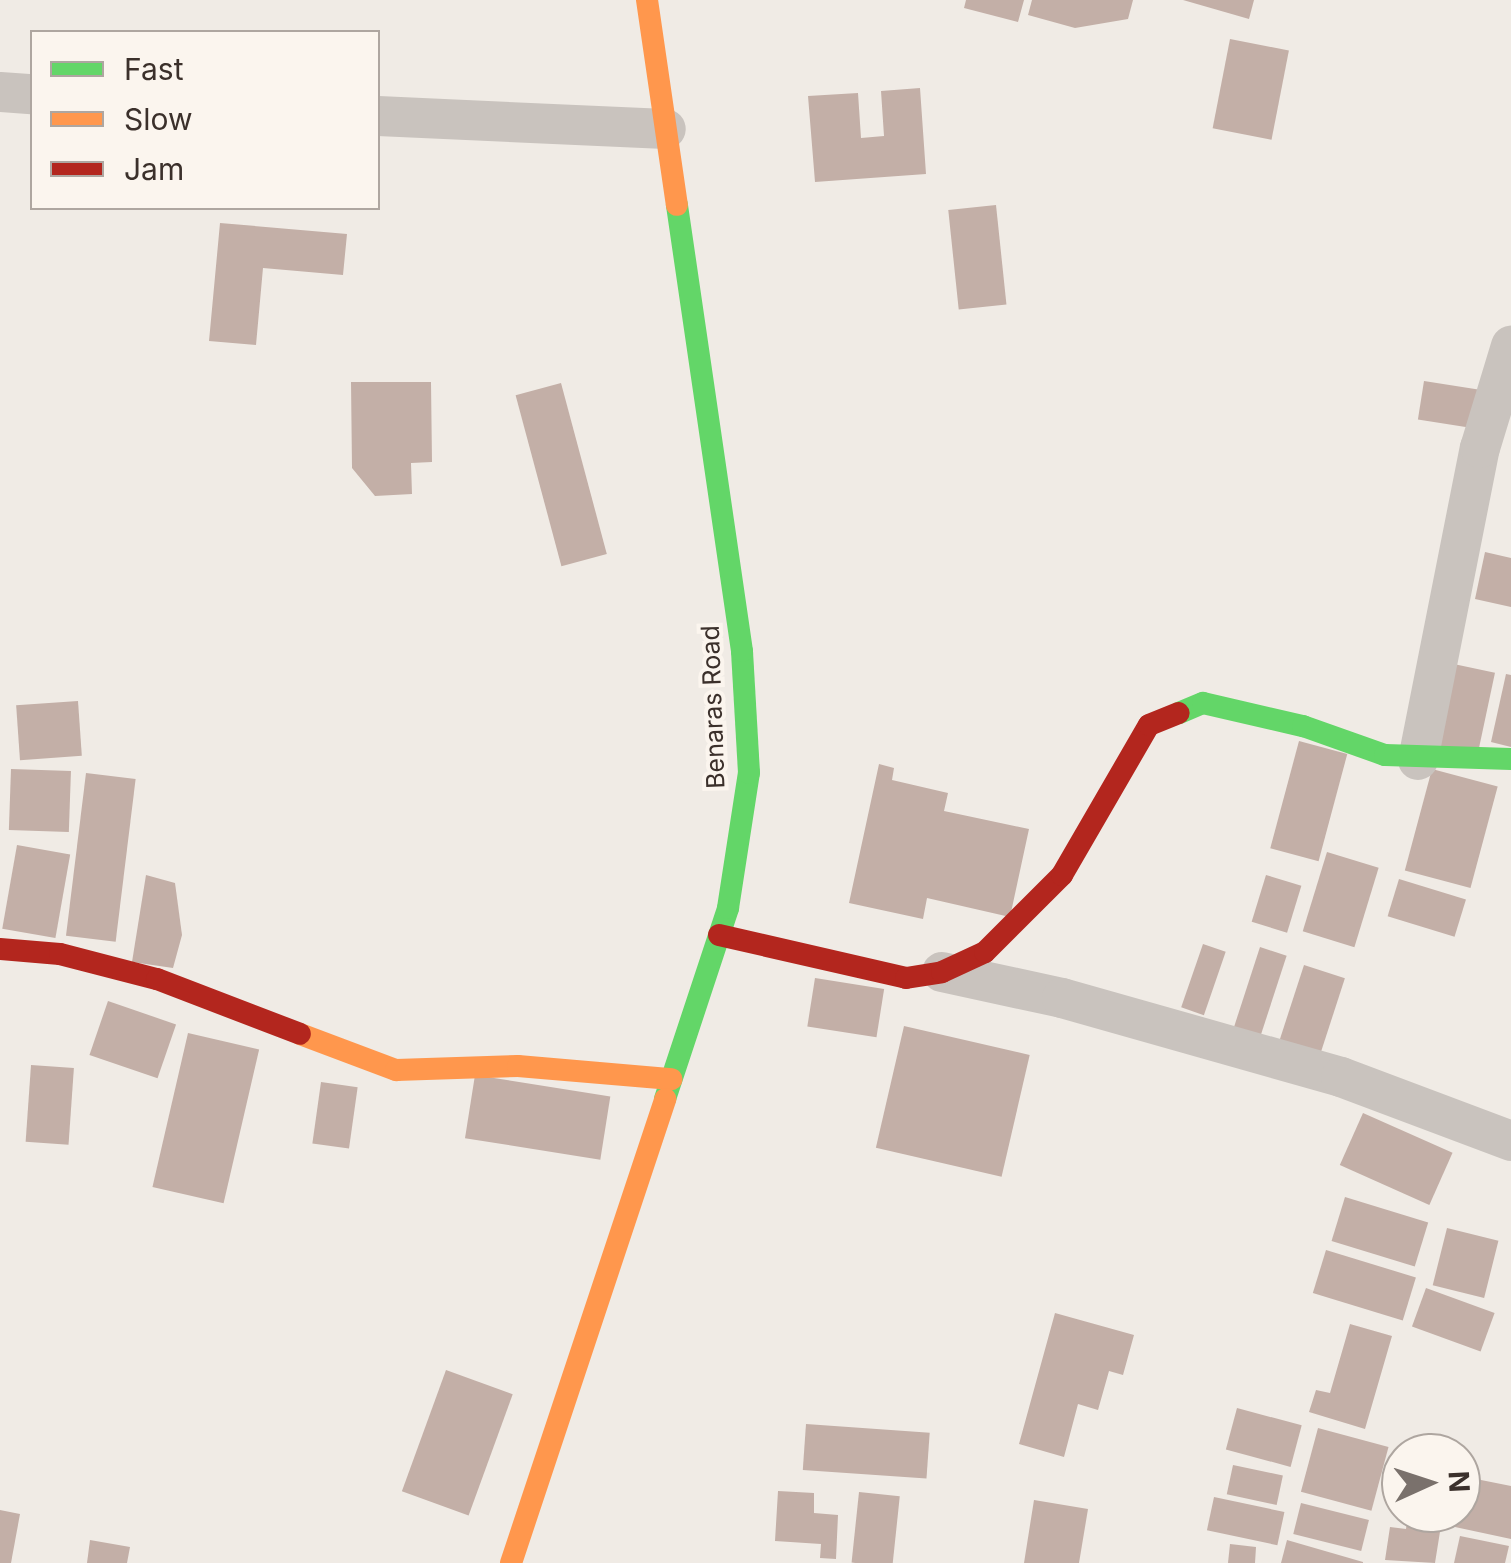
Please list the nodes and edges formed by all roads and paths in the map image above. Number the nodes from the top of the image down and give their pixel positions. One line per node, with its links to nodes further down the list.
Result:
1 (647, 0): 5 (street, Benaras Road)
2 (0, 92): 3 (street)
3 (30, 94)
4 (380, 116): 5 (street)
5 (666, 129): 9 (street, Benaras Road)
6 (1511, 346): 8 (street)
7 (1511, 759): 8 (street)
8 (1418, 760): 11 (street)
9 (718, 935): 11 (street); 12 (street, Benaras Road)
10 (0, 950): 12 (street)
11 (942, 972): 13 (street)
12 (671, 1079): 14 (street, Benaras Road)
13 (1511, 1141)
14 (511, 1563)

